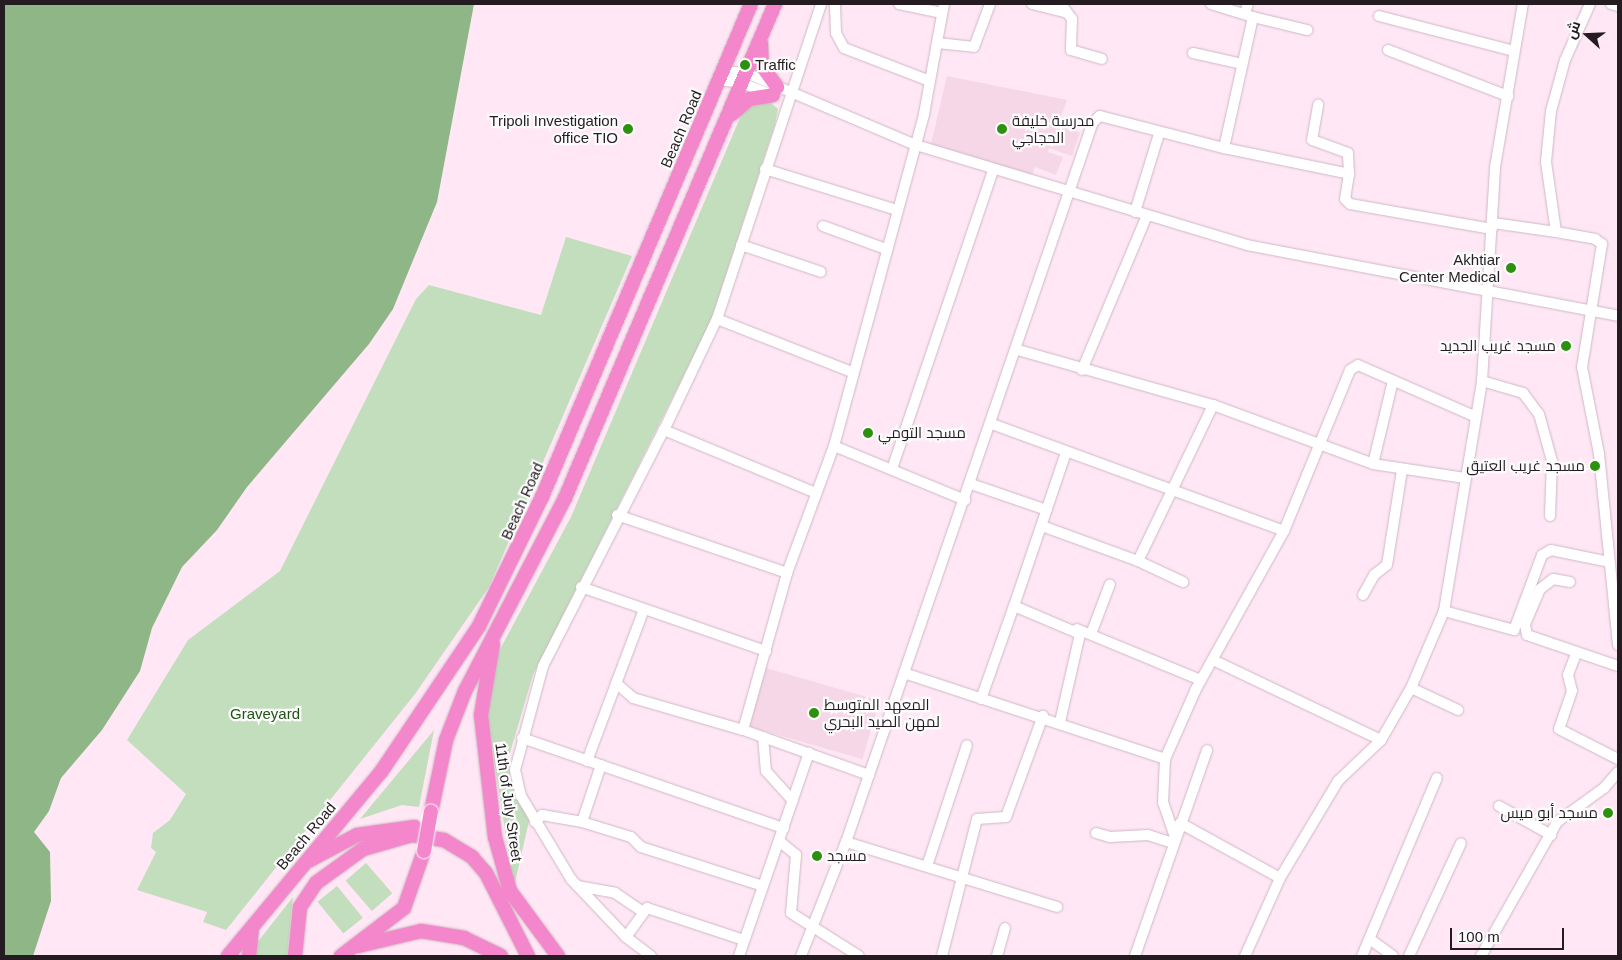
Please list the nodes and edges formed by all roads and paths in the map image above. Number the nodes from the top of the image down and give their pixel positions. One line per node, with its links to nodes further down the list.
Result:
1 (751, 4): 25 (highway, Beach Road)
2 (775, 4): 18 (highway)
3 (821, 4): 28 (street)
4 (835, 4): 27 (street)
5 (899, 4): 13 (street)
6 (990, 4): 19 (street)
7 (1032, 4): 14 (street)
8 (1211, 4): 15 (street)
9 (1523, 4): 21 (street)
10 (1590, 4): 44 (street)
11 (1611, 4): 12 (street)
12 (1618, 6)
13 (943, 8): 19 (street)
14 (1063, 8): 23 (street)
15 (1249, 11): 17 (street); 24 (street)
16 (1379, 16): 21 (street)
17 (1307, 30)
18 (761, 38): 26 (highway); 28 (highway)
19 (937, 43): 27 (street)
20 (1388, 50): 29 (street)
21 (1514, 51): 29 (street)
22 (1193, 53): 24 (street)
23 (1102, 60)
24 (1242, 64): 34 (street)
25 (721, 76): 26 (street); 130 (highway, Beach Road)
26 (744, 78): 28 (street); 31 (highway)
27 (930, 81): 33 (street)
28 (782, 92): 31 (highway); 33 (street); 35 (street)
29 (1508, 96): 43 (street)
30 (1318, 105): 37 (street)
31 (727, 120): 90 (highway)
32 (1159, 134): 34 (street); 38 (street); 40 (street)
33 (916, 145): 36 (street); 39 (street)
34 (1224, 148): 37 (street)
35 (766, 169): 39 (street); 45 (street)
36 (993, 170): 38 (street); 65 (street)
37 (1348, 174): 43 (street)
38 (1070, 193): 40 (street); 52 (street)
39 (897, 210): 46 (street)
40 (1135, 212): 41 (street)
41 (1147, 216): 48 (street); 53 (street)
42 (823, 226): 46 (street)
43 (1492, 226): 44 (street); 48 (street)
44 (1556, 232): 49 (street)
45 (741, 245): 47 (street); 51 (street)
46 (886, 249): 54 (street)
47 (821, 272)
48 (1490, 291): 49 (street); 56 (street)
49 (1589, 311): 50 (street); 78 (street)
50 (1618, 316)
51 (717, 319): 54 (street); 60 (street)
52 (1018, 350): 53 (street); 59 (street)
53 (1082, 370): 57 (street)
54 (854, 373): 62 (street)
55 (1393, 380): 58 (street); 61 (street); 64 (street)
56 (1482, 381): 58 (street); 74 (street)
57 (1212, 405): 61 (street); 69 (street)
58 (1474, 416): 67 (street)
59 (992, 424): 63 (street); 68 (street)
60 (664, 430): 70 (street); 73 (street)
61 (1316, 444): 64 (street); 76 (street)
62 (834, 446): 65 (street); 70 (street)
63 (1066, 452): 69 (street); 72 (street)
64 (1372, 464): 66 (street)
65 (892, 469): 71 (street)
66 (1402, 470): 67 (street); 84 (street)
67 (1465, 478): 87 (street)
68 (970, 484): 71 (street); 72 (street)
69 (1170, 490): 76 (street); 77 (street)
70 (816, 493): 79 (street)
71 (965, 500): 96 (street)
72 (1047, 510): 75 (street)
73 (617, 515): 79 (street); 83 (street)
74 (1550, 516)
75 (1042, 526): 77 (street); 85 (street)
76 (1284, 531): 94 (street)
77 (1138, 561): 80 (street)
78 (1609, 562): 87 (street); 91 (street)
79 (787, 573): 92 (street)
80 (1183, 582)
81 (1570, 582): 93 (street)
82 (1110, 584): 89 (street)
83 (581, 587): 86 (street); 106 (street)
84 (1363, 595)
85 (1014, 606): 88 (street); 100 (street)
86 (644, 609): 92 (street); 98 (street)
87 (1444, 611): 99 (street)
88 (1076, 629): 89 (street); 103 (street)
89 (1091, 634): 97 (street)
90 (494, 637): 136 (highway, 11th of July Street); 145 (highway, bridge)
91 (1618, 645)
92 (766, 651): 104 (street)
93 (1576, 654): 95 (street); 112 (street)
94 (1212, 660): 97 (street); 107 (street)
95 (1618, 666)
96 (904, 673): 100 (street); 116 (street)
97 (1201, 680): 111 (street)
98 (616, 683): 104 (street); 113 (street)
99 (1412, 688): 101 (street); 107 (street)
100 (981, 699): 102 (street)
101 (1458, 710)
102 (1043, 716): 103 (street); 132 (street)
103 (1060, 722): 111 (street)
104 (743, 730): 105 (street)
105 (763, 737): 110 (street); 118 (street)
106 (522, 738): 113 (street); 120 (street)
107 (1380, 740): 133 (street)
108 (968, 745): 131 (street)
109 (1207, 750): 122 (street)
110 (809, 753): 116 (street); 118 (street)
111 (1165, 759): 126 (street)
112 (1618, 759)
113 (587, 761): 114 (street)
114 (601, 765): 121 (street); 123 (street)
115 (1618, 772): 125 (street)
116 (868, 775): 128 (street)
117 (1437, 778): 144 (street)
118 (793, 801): 123 (street)
119 (1499, 806): 125 (street)
120 (535, 822): 121 (street); 134 (street)
121 (582, 822): 135 (street)
122 (1180, 823): 126 (street); 133 (street)
123 (784, 828): 127 (street)
124 (1096, 833): 126 (street)
125 (1551, 835): 164 (street)
126 (1174, 840): 159 (street)
127 (779, 841): 135 (street); 139 (street)
128 (846, 842): 131 (street); 139 (street)
129 (1461, 844): 163 (street)
130 (302, 865): 136 (highway); 140 (highway, Beach Road)
131 (927, 866): 132 (street)
132 (962, 876): 137 (street); 157 (street)
133 (1280, 878): 160 (street)
134 (577, 886): 138 (street); 142 (street)
135 (763, 886): 143 (street)
136 (510, 891): 152 (highway, 11th of July Street)
137 (1057, 907)
138 (642, 911): 142 (street); 143 (street)
139 (813, 926): 155 (street); 156 (street)
140 (252, 927): 146 (highway, Beach Road); 147 (highway)
141 (1005, 928): 158 (street)
142 (626, 937): 153 (street)
143 (744, 940): 154 (street)
144 (1372, 940): 161 (street); 162 (street)
145 (358, 946): 149 (highway); 150 (highway)
146 (228, 956)
147 (249, 956)
148 (295, 956): 151 (highway)
149 (341, 956)
150 (500, 956)
151 (528, 956)
152 (558, 956)
153 (651, 956)
154 (739, 956)
155 (801, 956)
156 (858, 956)
157 (942, 956)
158 (997, 956)
159 (1135, 956)
160 (1245, 956)
161 (1362, 956)
162 (1393, 956)
163 (1409, 956)
164 (1481, 956)

